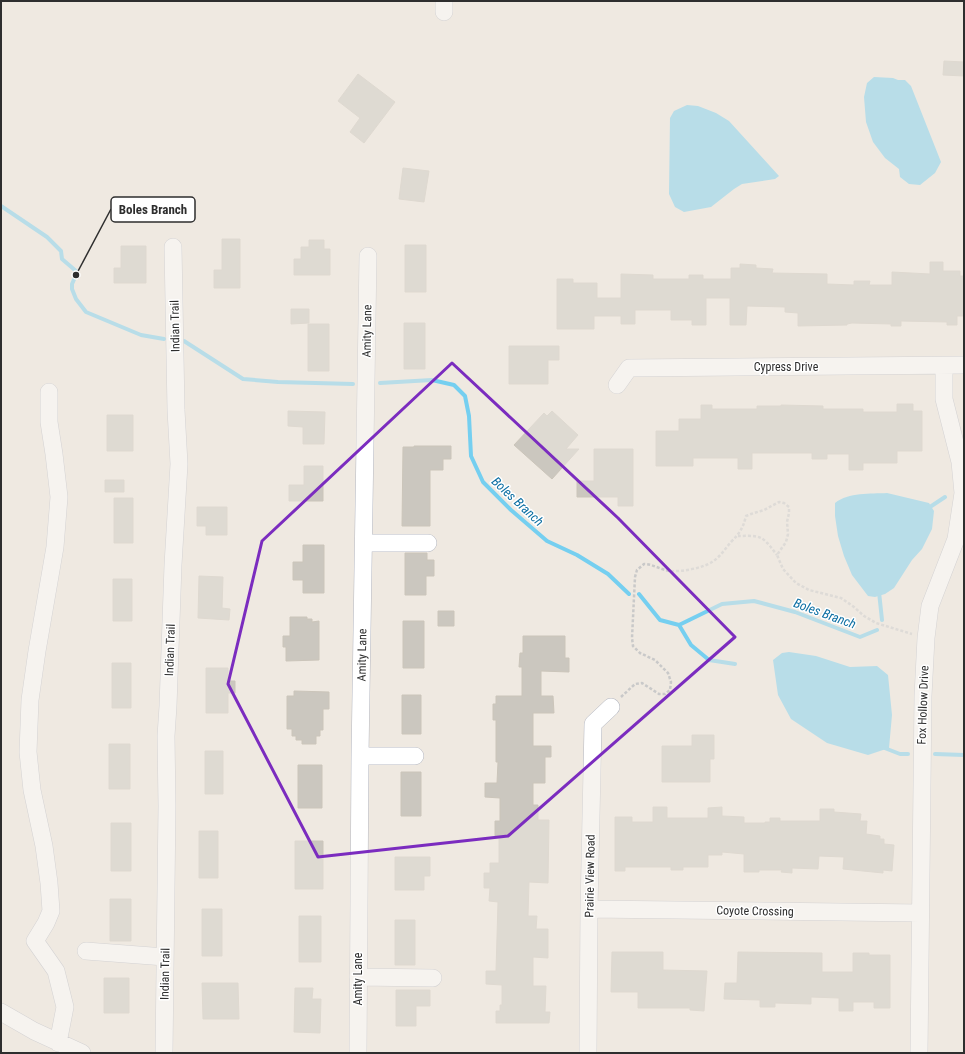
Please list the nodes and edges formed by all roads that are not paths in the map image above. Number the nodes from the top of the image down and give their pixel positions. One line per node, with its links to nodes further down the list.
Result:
1 (174, 247): 15 (street, Indian Trail)
2 (368, 256): 7 (street, Amity Lane)
3 (964, 365): 4 (street, Cypress Drive)
4 (944, 366): 5 (street, Cypress Drive); 13 (street, Fox Hollow Drive)
5 (617, 385)
6 (49, 392): 19 (street)
7 (364, 543): 8 (street); 10 (street, Amity Lane)
8 (428, 543)
9 (610, 707): 12 (street, Prairie View Road)
10 (360, 756): 11 (street); 16 (street, Amity Lane)
11 (415, 756)
12 (589, 909): 13 (street, Coyote Crossing); 23 (street, Prairie View Road)
13 (920, 913): 24 (street, Fox Hollow Drive)
14 (86, 951): 15 (street)
15 (165, 957): 21 (street, Indian Trail)
16 (358, 977): 17 (street); 22 (street, Amity Lane)
17 (433, 978)
18 (1, 1012): 19 (street)
19 (58, 1043): 20 (street)
20 (82, 1053)
21 (164, 1053)
22 (358, 1053)
23 (588, 1053)
24 (919, 1053)

